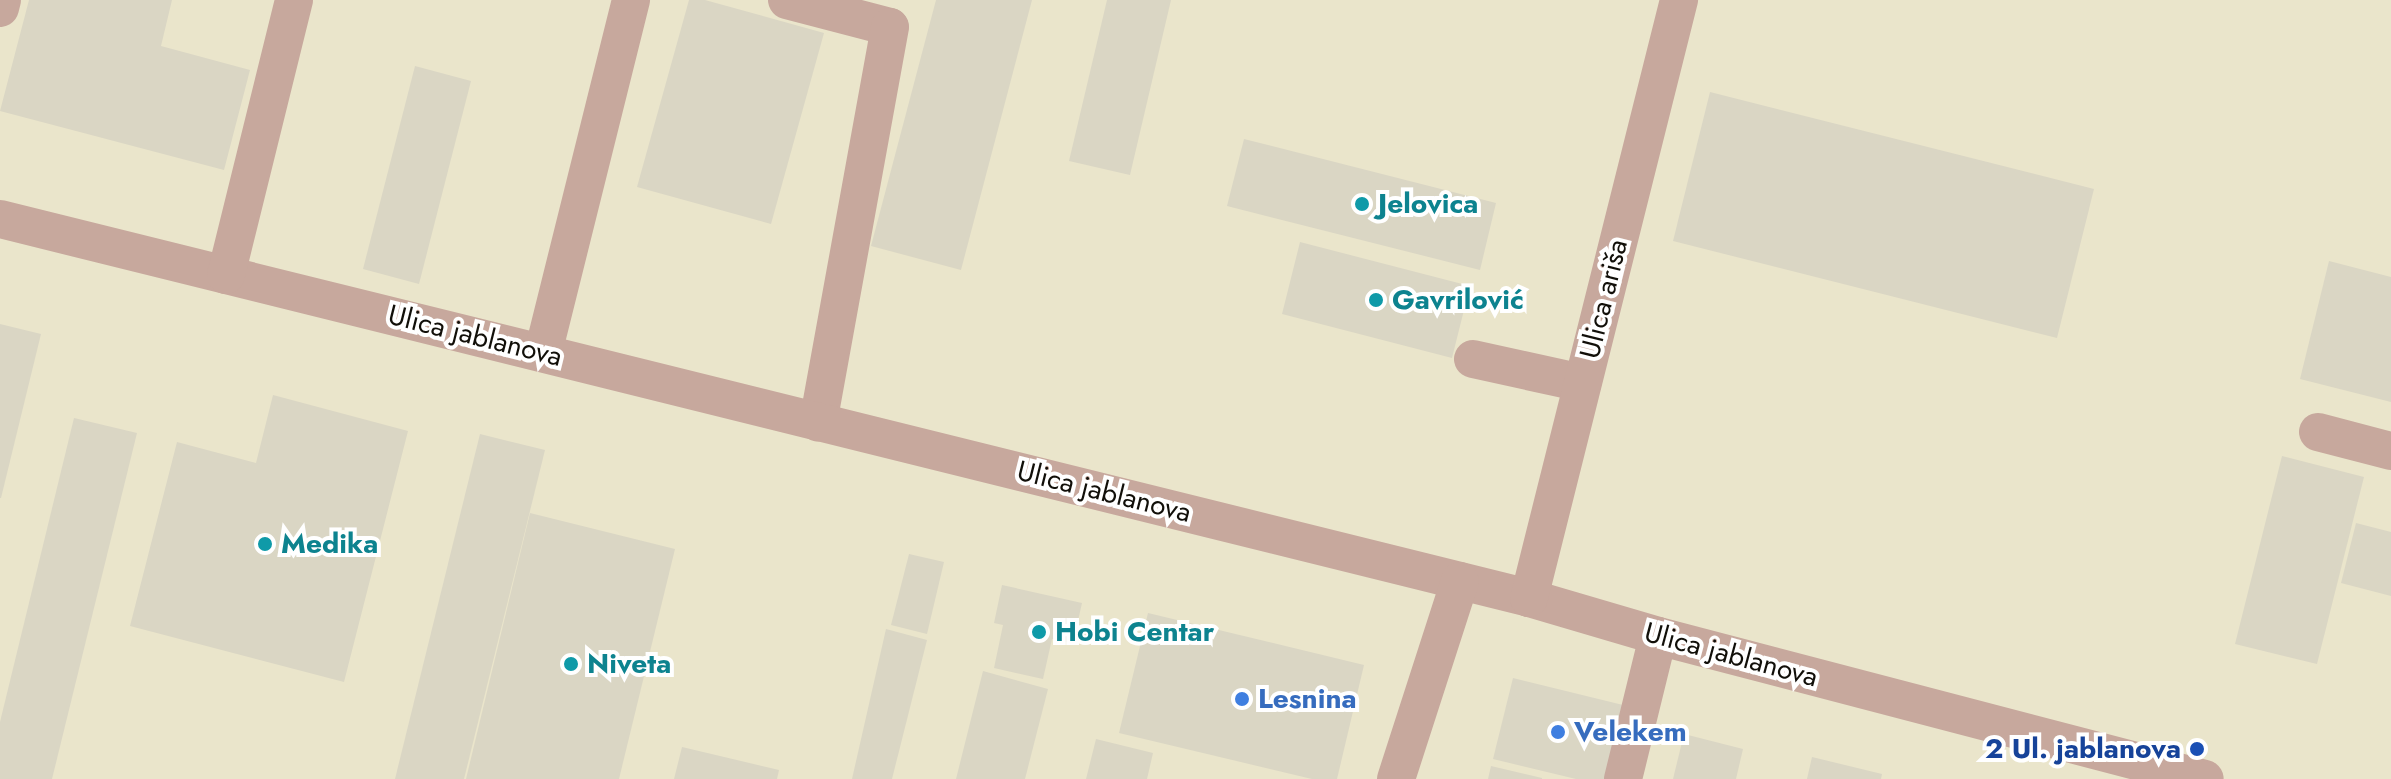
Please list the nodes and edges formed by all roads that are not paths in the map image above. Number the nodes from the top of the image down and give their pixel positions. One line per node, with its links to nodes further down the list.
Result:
1 (2, 0): 6 (street)
2 (294, 0): 8 (street)
3 (631, 0): 9 (street)
4 (787, 0): 12 (street)
5 (1679, 0): 11 (street, Ulica ariša)
6 (0, 8)
7 (0, 219): 8 (street, Ulica jablanova)
8 (226, 275): 9 (street, Ulica jablanova)
9 (543, 353): 12 (street, Ulica jablanova)
10 (1473, 359): 11 (street)
11 (1582, 383): 16 (street, Ulica ariša)
12 (818, 422): 15 (street, Ulica jablanova)
13 (2318, 432): 14 (street)
14 (2391, 451)
15 (1460, 581): 16 (street, Ulica jablanova); 18 (street)
16 (1529, 598): 17 (street, Ulica jablanova)
17 (1658, 636): 19 (street); 20 (street, Ulica jablanova)
18 (1396, 779)
19 (1623, 779)
20 (2205, 779)

